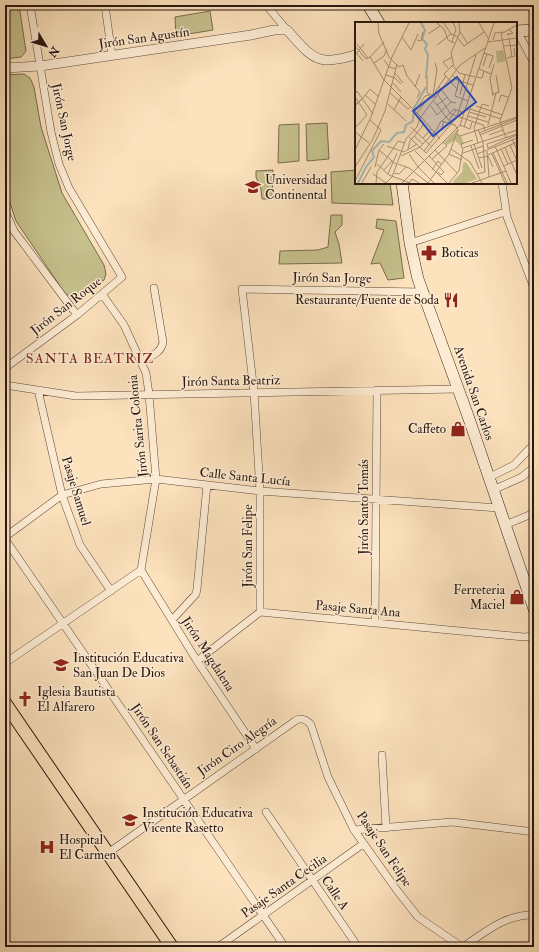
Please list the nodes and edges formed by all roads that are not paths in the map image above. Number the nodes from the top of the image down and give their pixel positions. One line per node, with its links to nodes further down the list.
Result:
1 (30, 5): 11 (street, Jirón San Jorge)
2 (105, 5): 9 (street)
3 (266, 5): 6 (street)
4 (368, 5): 5 (main road)
5 (378, 22)
6 (287, 30): 8 (street); 9 (street, Jirón San Agustín)
7 (523, 31): 10 (street)
8 (355, 55)
9 (112, 56): 11 (street, Jirón San Agustín)
10 (534, 63)
11 (40, 66): 12 (street, Jirón San Agustín); 18 (street, Jirón San Jorge)
12 (5, 68)
13 (402, 184): 17 (main road, Avenida San Carlos)
14 (502, 184): 16 (street)
15 (5, 210): 24 (street)
16 (505, 212): 17 (street); 20 (street)
17 (410, 243): 22 (main road, Avenida San Carlos)
18 (122, 276): 23 (street, Jirón San Roque)
19 (154, 288): 25 (street)
20 (534, 288)
21 (242, 289): 22 (street, Jirón San Jorge); 31 (street, Jirón San Felipe)
22 (423, 292): 28 (main road, Avenida San Carlos)
23 (102, 294): 24 (street, Jirón San Roque); 25 (street, Jirón Sarita Colonia)
24 (77, 315): 26 (street, Jirón San Roque)
25 (141, 360): 32 (street, Jirón Sarita Colonia)
26 (5, 368)
27 (5, 385): 29 (street, Jirón Santa Beatriz)
28 (458, 389): 30 (street, Jirón Santa Beatriz); 35 (main road, Avenida San Carlos)
29 (38, 390): 32 (street, Jirón Santa Beatriz); 40 (street, Pasaje Samuel)
30 (377, 390): 31 (street, Jirón Santa Beatriz); 41 (street, Jirón Santo Tomás)
31 (254, 392): 32 (street, Jirón Santa Beatriz); 39 (street, Jirón San Felipe)
32 (149, 394): 36 (street, Jirón Sarita Colonia)
33 (534, 444): 35 (street)
34 (534, 467): 38 (street)
35 (488, 478): 38 (main road, Avenida San Carlos)
36 (156, 479): 37 (street, Calle Santa Lucía); 40 (street, Calle Santa Lucía); 46 (street, Jirón Sarita Colonia)
37 (207, 485): 39 (street, Calle Santa Lucía); 50 (street)
38 (492, 490): 42 (main road, Avenida San Carlos)
39 (260, 492): 41 (street, Calle Santa Lucía); 49 (street, Jirón San Felipe)
40 (62, 495): 45 (street, Calle Santa Lucía); 47 (street, Pasaje Samuel)
41 (376, 500): 42 (street, Calle Santa Lucía); 52 (street, Jirón Santo Tomás)
42 (499, 508): 44 (main road, Avenida San Carlos)
43 (534, 513): 44 (street)
44 (505, 525): 48 (main road, Avenida San Carlos)
45 (5, 538): 51 (street, Jirón San Sebastián)
46 (141, 570): 47 (street); 50 (street, Jirón Magdalena)
47 (111, 591): 51 (street)
48 (534, 609)
49 (260, 612): 52 (street, Pasaje Santa Ana); 54 (street)
50 (172, 620): 54 (street, Jirón Magdalena)
51 (63, 623): 55 (street); 60 (street, Jirón San Sebastián)
52 (375, 623): 53 (street, Pasaje Santa Ana)
53 (534, 636)
54 (197, 661): 58 (street, Jirón Magdalena)
55 (5, 663)
56 (5, 703): 66 (main road)
57 (307, 721): 58 (street, Jirón Ciro Alegría); 63 (street, Pasaje San Felipe)
58 (256, 749): 60 (street, Jirón Ciro Alegría)
59 (382, 755): 62 (street)
60 (183, 799): 66 (street, Jirón Ciro Alegría); 68 (street, Jirón San Sebastián)
61 (266, 812): 67 (street, Calle A)
62 (386, 828): 63 (street); 64 (street)
63 (354, 830): 65 (street, Pasaje San Felipe)
64 (534, 832)
65 (363, 844): 67 (street, Pasaje Santa Cecilia); 74 (street, Pasaje San Felipe)
66 (108, 853): 70 (main road)
67 (312, 880): 68 (street, Pasaje Santa Cecilia); 73 (street, Calle A)
68 (263, 915): 71 (street, Pasaje Santa Cecilia); 72 (street, Jirón San Sebastián)
69 (534, 915): 74 (street)
70 (172, 947)
71 (218, 947)
72 (285, 947)
73 (358, 947)
74 (462, 947)

